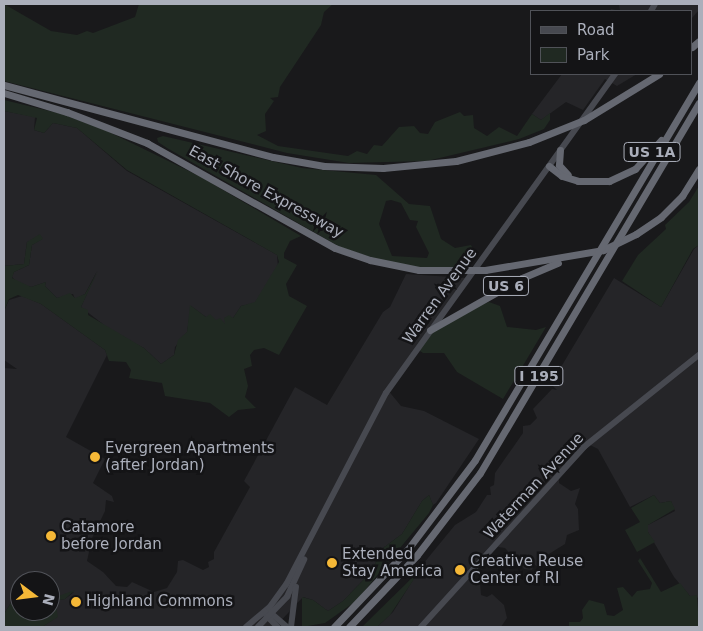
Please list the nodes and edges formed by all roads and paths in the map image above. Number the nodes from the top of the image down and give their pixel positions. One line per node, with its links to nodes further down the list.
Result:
1 (614, 75): 8 (main road, Warren Avenue)
2 (658, 75): 4 (highway, East Shore Expressway)
3 (699, 83): 7 (highway, I 195)
4 (4, 85)
5 (4, 93): 12 (highway, East Shore Expressway)
6 (699, 103): 25 (highway, I 195)
7 (680, 116): 11 (highway, US 1A); 24 (highway, I 195)
8 (560, 150): 9 (main road, Warren Avenue); 11 (highway)
9 (549, 166): 11 (highway); 13 (main road, Warren Avenue / US 6)
10 (699, 169): 12 (highway, East Shore Expressway / US 6)
11 (574, 180)
12 (587, 254): 13 (highway, US 6)
13 (430, 330): 15 (main road, Warren Avenue / US 6)
14 (699, 355): 26 (main road, Waterman Avenue)
15 (308, 546): 16 (main road, Warren Avenue / US 6); 17 (main road, Warren Avenue / US 6)
16 (302, 565): 18 (main road, Warren Avenue / US 6); 23 (main road)
17 (266, 611): 18 (main road); 19 (main road, US 6)
18 (271, 616): 20 (main road, US 6); 21 (main road); 22 (main road)
19 (246, 627)
20 (258, 627)
21 (278, 627)
22 (287, 627)
23 (291, 627)
24 (334, 627)
25 (349, 627)
26 (421, 627)

